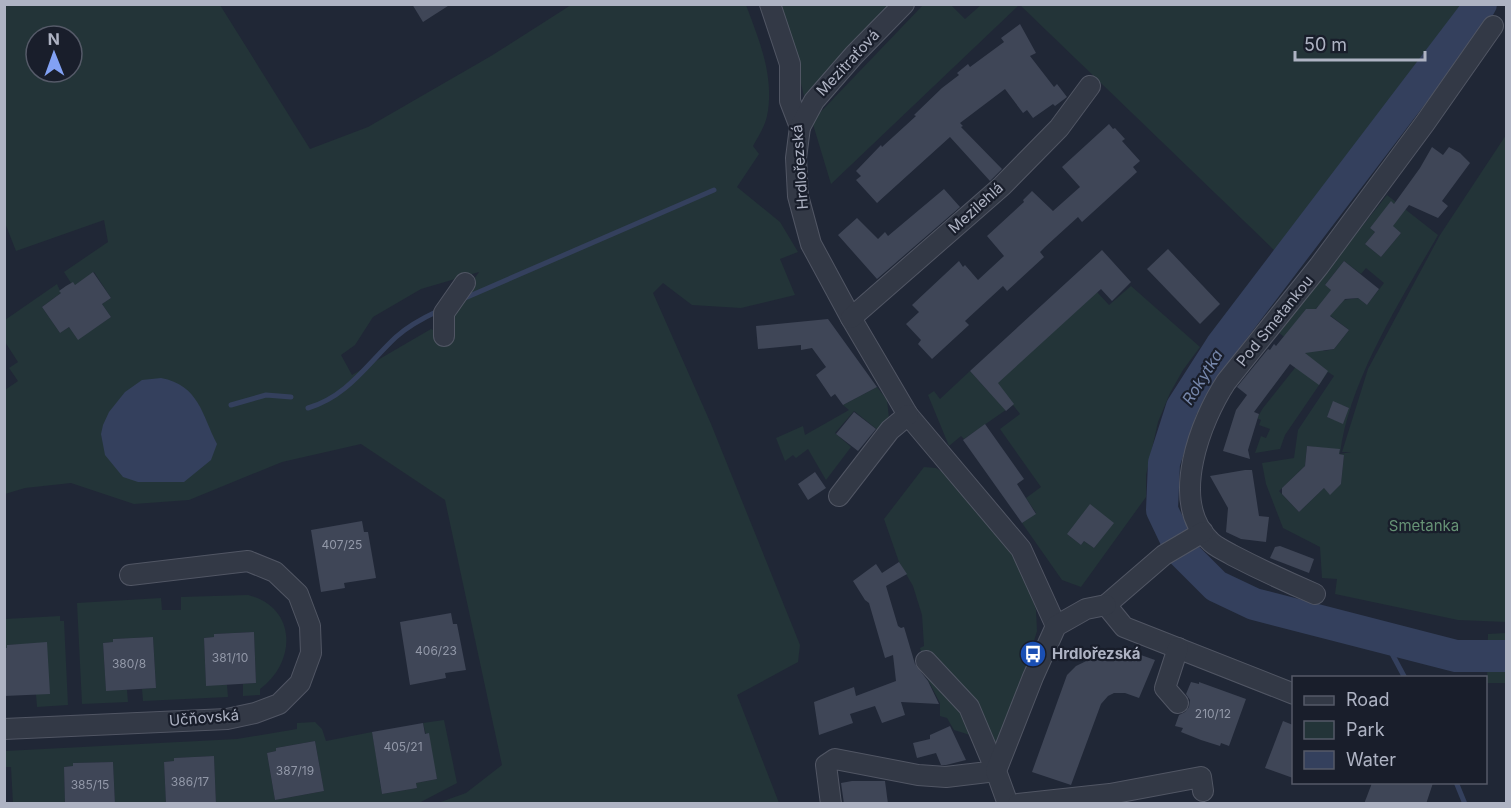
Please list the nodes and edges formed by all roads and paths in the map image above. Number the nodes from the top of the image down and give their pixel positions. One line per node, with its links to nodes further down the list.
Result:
1 (770, 4): 5 (street, Hrdlořezská)
2 (904, 4): 5 (street, Mezitraťová)
3 (1493, 26): 11 (street, Pod Smetankou)
4 (1089, 86): 7 (street, Mezilehlá)
5 (800, 128): 7 (street, Hrdlořezská)
6 (465, 283): 8 (street)
7 (851, 318): 9 (street, Hrdlořezská)
8 (444, 336)
9 (908, 415): 10 (street); 15 (street, Hrdlořezská)
10 (839, 496)
11 (1198, 535): 13 (street, Pod Smetankou); 14 (street)
12 (130, 575): 20 (street, Učňovská)
13 (1315, 594)
14 (1106, 605): 15 (street); 16 (street)
15 (1056, 626): 21 (street)
16 (1178, 648): 18 (street); 19 (street)
17 (926, 661): 21 (street)
18 (1292, 694)
19 (1178, 703)
20 (4, 729)
21 (996, 771): 23 (street); 24 (street)
22 (1203, 791): 25 (street)
23 (831, 804)
24 (1008, 804)
25 (1018, 804)

